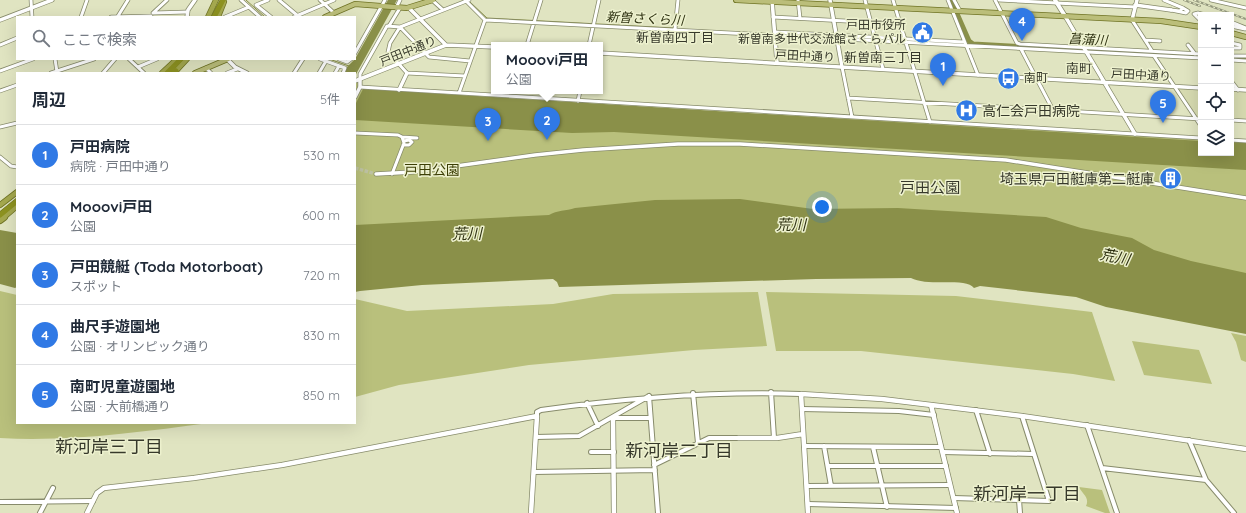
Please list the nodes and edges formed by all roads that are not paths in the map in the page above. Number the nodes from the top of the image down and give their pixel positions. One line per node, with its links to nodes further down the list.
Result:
1 (31, 0): 42 (street)
2 (52, 0): 42 (street)
3 (87, 0): 61 (street)
4 (128, 0): 62 (street)
5 (167, 0): 56 (street)
6 (195, 0): 54 (street)
7 (218, 0): 65 (highway); 66 (highway)
8 (224, 0): 67 (highway); 68 (highway)
9 (241, 0): 44 (street)
10 (268, 0): 71 (street)
11 (279, 0): 72 (street)
12 (320, 0): 37 (street)
13 (334, 0): 37 (street)
14 (350, 0): 38 (street)
15 (367, 0): 39 (street)
16 (385, 0): 40 (street)
17 (400, 0): 45 (street)
18 (433, 0): 46 (main road); 50 (street)
19 (467, 0): 50 (street); 80 (street)
20 (541, 0): 83 (street)
21 (599, 0): 87 (street)
22 (678, 0): 92 (street)
23 (736, 0): 33 (main road)
24 (865, 0): 43 (street)
25 (893, 0): 47 (street)
26 (948, 0): 52 (street)
27 (954, 0): 53 (street)
28 (995, 0): 58 (street)
29 (999, 0): 36 (street)
30 (1137, 0): 41 (street)
31 (1164, 0): 48 (street)
32 (1211, 0): 49 (street)
33 (772, 1): 34 (main road); 75 (street)
34 (798, 2): 35 (main road); 76 (street)
35 (830, 2): 43 (main road); 81 (street)
36 (1056, 2): 41 (street); 74 (main road)
37 (324, 4): 57 (street); 72 (street)
38 (355, 4): 39 (main road); 57 (main road)
39 (364, 5): 40 (main road)
40 (383, 6): 45 (main road); 117 (street)
41 (1135, 6): 51 (street); 82 (street)
42 (32, 7): 60 (street); 79 (street)
43 (867, 7): 47 (main road); 84 (street)
44 (249, 8): 69 (street); 70 (street)
45 (397, 8): 46 (main road); 88 (street)
46 (409, 8): 77 (street)
47 (896, 8): 52 (main road); 86 (street)
48 (1183, 8): 55 (street); 55 (street)
49 (1246, 8)
50 (443, 10): 77 (street)
51 (1172, 10): 55 (street)
52 (953, 11): 53 (main road); 105 (street)
53 (959, 11): 58 (main road)
54 (187, 12): 56 (street); 64 (street)
55 (1181, 12)
56 (153, 13): 63 (street)
57 (334, 13): 73 (main road)
58 (1002, 13): 74 (main road); 115 (street)
59 (1198, 13): 78 (street)
60 (32, 16)
61 (81, 16)
62 (118, 16): 63 (street)
63 (150, 16)
64 (187, 16)
65 (209, 16)
66 (211, 16)
67 (215, 16)
68 (218, 16)
69 (228, 16)
70 (259, 16)
71 (269, 16)
72 (299, 16)
73 (327, 16)
74 (1065, 16): 82 (main road); 115 (street)
75 (773, 17): 76 (street); 94 (street)
76 (800, 18): 81 (street)
77 (420, 19): 90 (street); 108 (street)
78 (1198, 19)
79 (0, 20)
80 (485, 20): 83 (street); 110 (street)
81 (833, 20): 84 (street); 96 (street)
82 (1132, 20): 89 (main road); 100 (street)
83 (534, 21): 87 (street); 103 (street)
84 (871, 22): 86 (street); 99 (street)
85 (1234, 23): 93 (street)
86 (900, 24): 101 (street)
87 (593, 25): 94 (street); 104 (street)
88 (388, 26): 90 (street); 171 (street)
89 (1198, 26)
90 (400, 27): 118 (street); 144 (street)
91 (1234, 27): 93 (street)
92 (675, 28)
93 (1246, 29)
94 (775, 34): 96 (street); 143 (street)
95 (1234, 34): 97 (main road)
96 (837, 37): 99 (street); 147 (street)
97 (1246, 37)
98 (16, 38): 107 (street)
99 (875, 39): 101 (street); 150 (street)
100 (1145, 40): 102 (street); 116 (street)
101 (905, 41): 105 (street); 152 (street)
102 (1160, 41)
103 (528, 42)
104 (590, 42)
105 (965, 44): 113 (street); 168 (street)
106 (1234, 44): 112 (street)
107 (0, 45)
108 (446, 45): 110 (street, 戸田中通り); 118 (street, 戸田中通り)
109 (1188, 45): 121 (street)
110 (476, 46): 111 (street, 戸田中通り); 141 (street)
111 (491, 47)
112 (1234, 48)
113 (1020, 49): 115 (street); 170 (street)
114 (1186, 49): 119 (street)
115 (1085, 50): 116 (street); 122 (street); 173 (street)
116 (1152, 51): 119 (street)
117 (356, 52)
118 (425, 53): 141 (street); 144 (street, 戸田中通り)
119 (1189, 53): 121 (street)
120 (603, 54): 143 (street, 戸田中通り)
121 (1195, 54)
122 (1154, 56): 125 (street); 176 (street)
123 (1234, 56): 124 (street)
124 (1246, 56)
125 (1198, 58)
126 (30, 60): 151 (street)
127 (55, 60): 153 (street)
128 (91, 60): 153 (street)
129 (114, 60): 154 (street)
130 (130, 60): 146 (street)
131 (155, 60): 146 (street)
132 (176, 60): 156 (highway)
133 (180, 60): 157 (highway)
134 (185, 60): 158 (highway)
135 (225, 60): 148 (main road)
136 (228, 60): 149 (street)
137 (302, 60): 163 (street)
138 (323, 60): 140 (street)
139 (1234, 60): 142 (street)
140 (326, 61): 145 (street); 164 (street)
141 (470, 61): 169 (street)
142 (1246, 61)
143 (777, 63): 147 (street, 戸田中通り)
144 (399, 64): 167 (street); 171 (street, 戸田中通り)
145 (339, 66): 165 (street); 166 (street)
146 (138, 67): 155 (street)
147 (842, 67): 150 (street, 戸田中通り); 187 (street)
148 (206, 68): 159 (main road); 160 (street)
149 (237, 69): 161 (street); 162 (street)
150 (883, 70): 152 (street, 戸田中通り)
151 (0, 71)
152 (915, 71): 168 (street, 戸田中通り); 189 (street)
153 (57, 72)
154 (104, 72)
155 (143, 72)
156 (165, 72)
157 (165, 72)
158 (175, 72)
159 (197, 72)
160 (210, 72)
161 (230, 72)
162 (244, 72)
163 (295, 72)
164 (320, 72)
165 (335, 72)
166 (343, 72)
167 (407, 73): 169 (street); 180 (street)
168 (978, 75): 170 (street, 戸田中通り)
169 (465, 76): 184 (street)
170 (1036, 78): 173 (street, 戸田中通り); 190 (street)
171 (360, 80): 172 (street, 戸田中通り); 177 (street)
172 (356, 81)
173 (1104, 82): 176 (street, 戸田中通り); 191 (street)
174 (1233, 84): 181 (street)
175 (16, 85): 183 (street)
176 (1174, 86): 178 (street, 戸田中通り); 193 (street)
177 (360, 87): 180 (street); 186 (street)
178 (1198, 88)
179 (1234, 89): 181 (street)
180 (399, 90): 184 (street)
181 (1238, 90): 182 (street)
182 (1246, 90)
183 (0, 91)
184 (459, 94): 188 (street)
185 (579, 94): 188 (street)
186 (356, 95)
187 (848, 98): 189 (street); 192 (street)
188 (578, 101): 192 (street)
189 (924, 103): 190 (street); 197 (street)
190 (1053, 110): 191 (street)
191 (1123, 114): 193 (street); 201 (street)
192 (852, 117): 197 (street)
193 (1196, 118): 195 (street)
194 (1234, 120): 196 (street)
195 (1198, 121)
196 (1246, 121)
197 (930, 122): 201 (street)
198 (16, 123): 199 (street)
199 (0, 127)
200 (356, 133): 202 (street)
201 (1134, 134): 204 (street)
202 (402, 137): 203 (street); 210 (street)
203 (417, 138)
204 (1198, 138)
205 (1234, 140): 206 (street)
206 (1246, 141)
207 (0, 157): 208 (street)
208 (16, 168)
209 (376, 174): 210 (street)
210 (392, 174): 213 (street)
211 (16, 193): 215 (highway)
212 (16, 197): 217 (highway)
213 (1246, 198)
214 (16, 202): 218 (highway)
215 (0, 205)
216 (16, 207): 219 (highway)
217 (0, 210)
218 (0, 215)
219 (0, 220)
220 (771, 392): 221 (street); 222 (street); 238 (street)
221 (693, 393): 223 (street); 240 (street)
222 (801, 394): 225 (street); 226 (street)
223 (649, 396): 224 (street); 231 (street); 232 (street)
224 (587, 403): 229 (street); 234 (street)
225 (931, 405): 227 (street); 228 (street)
226 (802, 409): 228 (street); 235 (street)
227 (976, 410): 230 (street); 248 (street)
228 (934, 415): 245 (street)
229 (537, 416): 236 (street); 266 (street)
230 (1022, 416): 233 (street); 249 (street)
231 (613, 418): 232 (street); 234 (street); 247 (street)
232 (650, 418): 250 (street)
233 (1088, 425): 239 (street); 254 (street)
234 (598, 426): 236 (street)
235 (803, 434): 238 (street); 241 (street)
236 (536, 437): 257 (street)
237 (738, 438): 238 (street); 240 (street)
238 (774, 438)
239 (1188, 440): 244 (street); 258 (street)
240 (698, 443): 250 (street)
241 (804, 446): 242 (street); 261 (street)
242 (824, 446): 243 (street); 251 (street)
243 (873, 447): 245 (street); 252 (street)
244 (1246, 449)
245 (942, 450): 248 (street); 253 (street)
246 (591, 452): 247 (street)
247 (614, 452): 256 (street)
248 (990, 454): 249 (street)
249 (1033, 454): 265 (street)
250 (654, 464): 255 (street)
251 (828, 466): 252 (street); 262 (street)
252 (878, 466): 253 (street); 259 (street)
253 (946, 466): 260 (street)
254 (1102, 468): 258 (street); 281 (street)
255 (656, 470): 256 (street); 277 (street)
256 (614, 471): 257 (street); 276 (street)
257 (534, 472): 275 (street)
258 (1206, 480): 282 (street)
259 (882, 485): 260 (street); 262 (street); 270 (street)
260 (950, 485): 264 (street)
261 (807, 486): 262 (street); 269 (street)
262 (831, 486)
263 (53, 488): 268 (street)
264 (954, 498): 265 (street); 272 (street)
265 (1019, 500): 280 (street)
266 (93, 501): 268 (street); 274 (street)
267 (0, 502): 268 (street)
268 (46, 502): 273 (street)
269 (808, 504): 270 (street); 278 (street)
270 (887, 507): 271 (street)
271 (914, 507): 272 (street); 279 (street)
272 (957, 510)
273 (40, 513)
274 (87, 513)
275 (531, 513)
276 (614, 513)
277 (658, 513)
278 (808, 513)
279 (915, 513)
280 (1020, 513)
281 (1117, 513)
282 (1234, 513)

